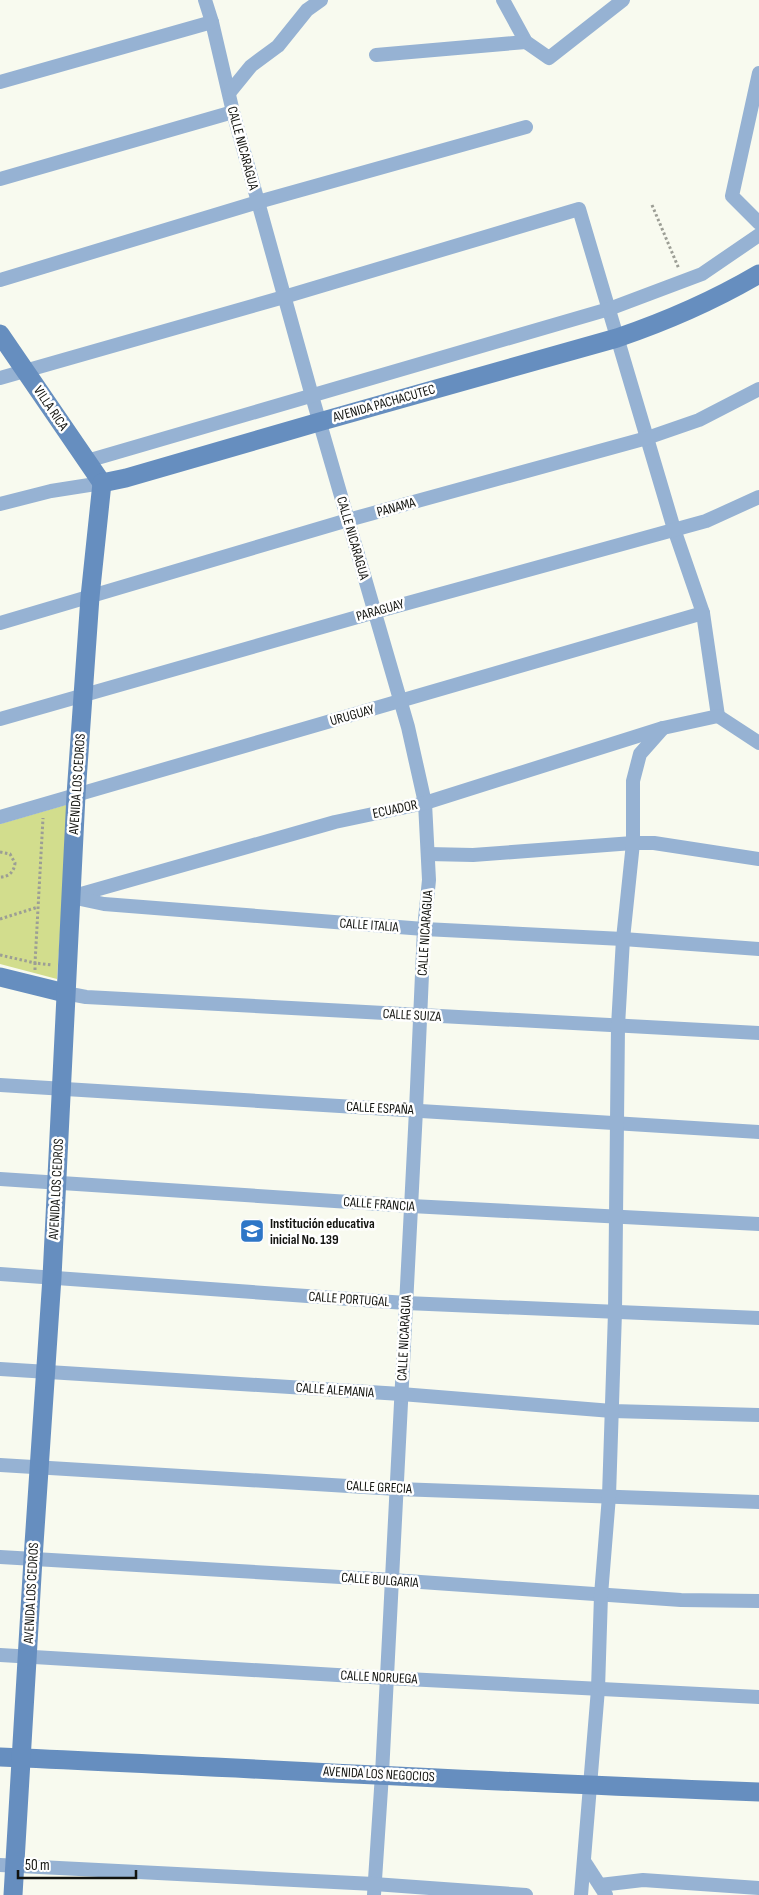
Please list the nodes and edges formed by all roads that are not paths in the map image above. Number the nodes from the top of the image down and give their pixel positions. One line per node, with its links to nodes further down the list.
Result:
1 (205, 0): 5 (street, CALLE NICARAGUA)
2 (321, 0): 10 (street)
3 (504, 0): 6 (street)
4 (623, 0): 6 (street)
5 (212, 22): 9 (street); 10 (street, CALLE NICARAGUA)
6 (526, 42): 7 (street)
7 (376, 55)
8 (759, 73): 15 (street)
9 (0, 82)
10 (229, 93): 11 (street, CALLE NICARAGUA)
11 (233, 112): 13 (street); 14 (street, CALLE NICARAGUA)
12 (526, 127): 14 (street)
13 (0, 179)
14 (258, 202): 18 (street); 19 (street, CALLE NICARAGUA)
15 (759, 222)
16 (759, 235): 20 (street, AVENIDA PACHACUTEC)
17 (759, 274): 22 (street, AVENIDA PACHACUTEC)
18 (0, 280)
19 (284, 297): 20 (street); 23 (street); 26 (street, CALLE NICARAGUA)
20 (609, 310): 22 (street); 26 (street, AVENIDA PACHACUTEC)
21 (0, 334): 23 (street, VILLA RICA)
22 (618, 338): 27 (street, AVENIDA PACHACUTEC); 28 (street)
23 (25, 370): 24 (street); 29 (street, VILLA RICA)
24 (0, 378)
25 (759, 389): 28 (street, PANAMA)
26 (312, 396): 27 (street, CALLE NICARAGUA); 29 (street, AVENIDA PACHACUTEC)
27 (319, 422): 30 (street, AVENIDA PACHACUTEC); 33 (street, CALLE NICARAGUA)
28 (647, 438): 33 (street, PANAMA); 34 (street)
29 (87, 461): 30 (street, VILLA RICA)
30 (102, 483): 32 (street, AVENIDA PACHACUTEC); 35 (street, AVENIDA LOS CEDROS)
31 (759, 497): 34 (street, PARAGUAY)
32 (0, 504)
33 (348, 520): 35 (street, PANAMA); 36 (street, CALLE NICARAGUA)
34 (674, 529): 36 (street, PARAGUAY); 37 (street)
35 (90, 597): 38 (street, PANAMA); 39 (street, AVENIDA LOS CEDROS)
36 (375, 612): 39 (street, PARAGUAY); 40 (street, CALLE NICARAGUA)
37 (703, 613): 40 (street, URUGUAY); 41 (street)
38 (0, 623)
39 (83, 694): 42 (street, PARAGUAY); 45 (street, AVENIDA LOS CEDROS)
40 (401, 701): 45 (street, URUGUAY); 46 (street, CALLE NICARAGUA)
41 (718, 716): 43 (street, ECUADOR); 44 (street)
42 (0, 719)
43 (664, 728): 46 (street, ECUADOR); 48 (street)
44 (759, 743)
45 (76, 795): 47 (street, URUGUAY); 51 (street, AVENIDA LOS CEDROS)
46 (425, 802): 49 (street, CALLE NICARAGUA); 51 (street, ECUADOR)
47 (0, 817)
48 (633, 843): 49 (street); 50 (street); 53 (street)
49 (428, 854): 52 (street, CALLE NICARAGUA)
50 (759, 859)
51 (71, 897): 52 (street, CALLE ITALIA); 56 (street, AVENIDA LOS CEDROS)
52 (424, 929): 53 (street, CALLE ITALIA); 57 (street, CALLE NICARAGUA)
53 (623, 939): 54 (street, CALLE ITALIA); 58 (street)
54 (759, 949)
55 (0, 977): 56 (street)
56 (66, 993): 57 (street, CALLE SUIZA); 61 (street, AVENIDA LOS CEDROS)
57 (421, 1015): 58 (street, CALLE SUIZA); 62 (street, CALLE NICARAGUA)
58 (618, 1026): 59 (street, CALLE SUIZA); 63 (street)
59 (759, 1033)
60 (0, 1085): 61 (street, CALLE ESPAÑA)
61 (61, 1089): 62 (street, CALLE ESPAÑA); 66 (street, AVENIDA LOS CEDROS)
62 (416, 1110): 63 (street, CALLE ESPAÑA); 67 (street, CALLE NICARAGUA)
63 (618, 1123): 64 (street, CALLE ESPAÑA); 68 (street)
64 (759, 1132)
65 (0, 1179): 66 (street, CALLE FRANCIA)
66 (57, 1182): 67 (street, CALLE FRANCIA); 71 (street, AVENIDA LOS CEDROS)
67 (411, 1206): 68 (street, CALLE FRANCIA); 72 (street, CALLE NICARAGUA)
68 (617, 1217): 69 (street, CALLE FRANCIA); 73 (street)
69 (759, 1224)
70 (0, 1274): 71 (street, CALLE PORTUGAL)
71 (52, 1277): 72 (street, CALLE PORTUGAL); 76 (street, AVENIDA LOS CEDROS)
72 (406, 1303): 73 (street, CALLE PORTUGAL); 77 (street, CALLE NICARAGUA)
73 (615, 1312): 74 (street, CALLE PORTUGAL); 78 (street)
74 (759, 1318)
75 (0, 1369): 76 (street, CALLE ALEMANIA)
76 (46, 1372): 77 (street, CALLE ALEMANIA); 81 (street, AVENIDA LOS CEDROS)
77 (402, 1394): 78 (street, CALLE ALEMANIA); 82 (street, CALLE NICARAGUA)
78 (612, 1411): 79 (street, CALLE ALEMANIA); 83 (street)
79 (759, 1415)
80 (0, 1465): 81 (street, CALLE GRECIA)
81 (39, 1468): 82 (street, CALLE GRECIA); 86 (street, AVENIDA LOS CEDROS)
82 (397, 1489): 83 (street, CALLE GRECIA); 87 (street, CALLE NICARAGUA)
83 (609, 1496): 84 (street, CALLE GRECIA); 88 (street)
84 (759, 1502)
85 (0, 1557): 86 (street, CALLE BULGARIA)
86 (33, 1559): 87 (street, CALLE BULGARIA); 91 (street, AVENIDA LOS CEDROS)
87 (392, 1580): 88 (street, CALLE BULGARIA); 92 (street, CALLE NICARAGUA)
88 (601, 1595): 89 (street, CALLE BULGARIA); 93 (street)
89 (759, 1601)
90 (0, 1654): 91 (street, CALLE NORUEGA)
91 (28, 1656): 92 (street, CALLE NORUEGA); 96 (street, AVENIDA LOS CEDROS)
92 (387, 1678): 93 (street, CALLE NORUEGA); 97 (street, CALLE NICARAGUA)
93 (598, 1689): 94 (street, CALLE NORUEGA); 98 (street)
94 (759, 1697)
95 (0, 1757): 96 (street, AVENIDA LOS NEGOCIOS)
96 (22, 1758): 97 (street, AVENIDA LOS NEGOCIOS); 101 (street, AVENIDA LOS CEDROS)
97 (382, 1774): 98 (street, AVENIDA LOS NEGOCIOS); 103 (street, CALLE NICARAGUA)
98 (590, 1786): 99 (street, AVENIDA LOS NEGOCIOS); 100 (street)
99 (759, 1792)
100 (584, 1861): 104 (street); 107 (street)
101 (8, 1865): 103 (street); 105 (street, AVENIDA LOS CEDROS)
102 (759, 1888): 104 (street)
103 (374, 1889): 106 (street)
104 (603, 1890)
105 (13, 1895)
106 (526, 1895)
107 (581, 1895)

